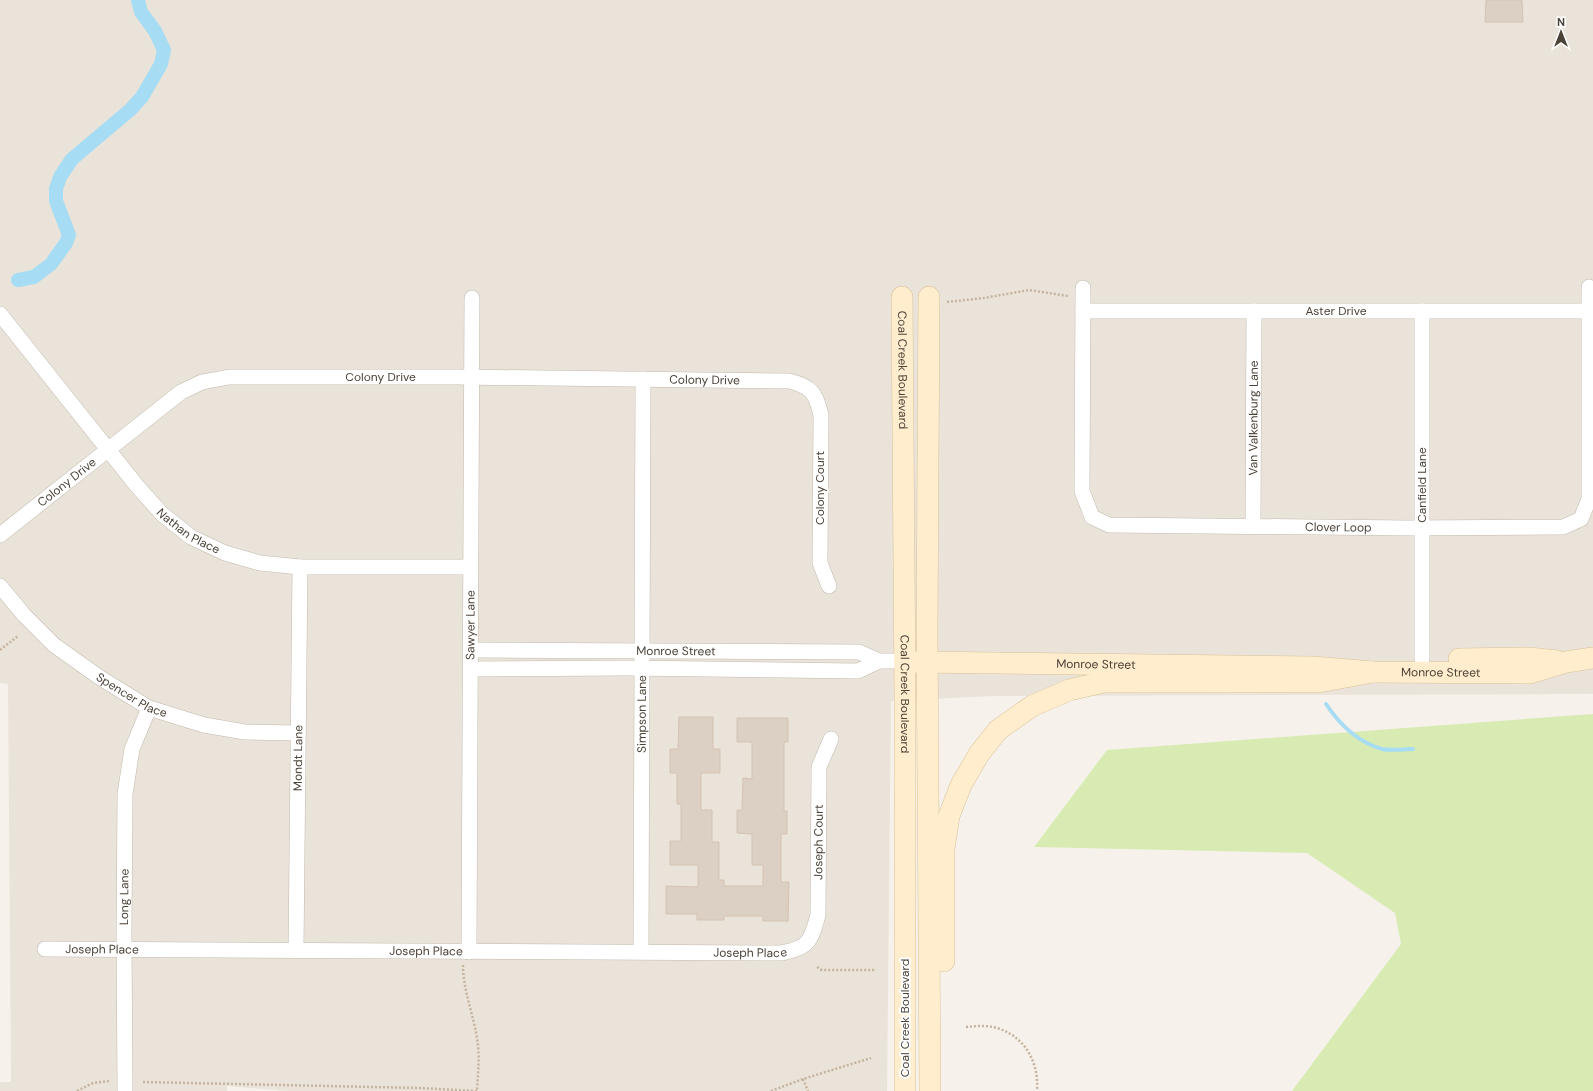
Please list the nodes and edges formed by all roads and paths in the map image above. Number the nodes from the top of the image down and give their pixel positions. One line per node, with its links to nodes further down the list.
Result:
1 (1589, 287): 10 (street, Clover Loop)
2 (1083, 288): 7 (street, Clover Loop)
3 (1068, 296): 6 (path)
4 (902, 297): 31 (main road, Coal Creek Boulevard)
5 (472, 298): 12 (street, Sawyer Lane)
6 (938, 299): 32 (main road, Coal Creek Boulevard)
7 (1083, 311): 8 (street, Aster Drive); 17 (street, Clover Loop)
8 (1254, 311): 9 (street, Aster Drive); 17 (street, Van Valkenburg Lane)
9 (1422, 311): 10 (street, Aster Drive); 18 (street, Canfield Lane)
10 (1589, 311): 15 (street, Clover Loop)
11 (0, 314): 16 (street, Nathan Place)
12 (472, 377): 13 (street, Colony Drive); 16 (street, Colony Drive); 21 (street, Sawyer Lane)
13 (643, 379): 14 (street, Colony Drive); 27 (street, Simpson Lane)
14 (812, 390): 23 (street, Colony Court)
15 (1591, 396): 18 (street, Clover Loop)
16 (108, 449): 19 (street, Colony Drive); 20 (street, Nathan Place)
17 (1254, 526): 18 (street, Clover Loop)
18 (1422, 528): 29 (street, Canfield Lane)
19 (0, 535)
20 (300, 566): 21 (street, Nathan Place); 39 (street, Mondt Lane)
21 (470, 567): 26 (street, Sawyer Lane)
22 (0, 586): 38 (street, Spencer Place)
23 (829, 586)
24 (18, 636): 25 (path)
25 (0, 650)
26 (471, 650): 27 (street, Monroe Street); 36 (street, Sawyer Lane)
27 (641, 650): 30 (street, Monroe Street); 35 (street, Simpson Lane)
28 (1593, 658): 33 (main road, Monroe Street)
29 (1422, 659): 33 (main road, Monroe Street); 34 (main road, Monroe Street)
30 (879, 661): 31 (street, Monroe Street); 35 (street, Monroe Street)
31 (905, 661): 32 (main road, Monroe Street); 59 (main road, Coal Creek Boulevard)
32 (927, 662): 34 (main road, Monroe Street); 60 (main road, Coal Creek Boulevard)
33 (1566, 662): 37 (main road, Monroe Street)
34 (1313, 667): 37 (main road, Monroe Street)
35 (641, 668): 36 (street, Monroe Street); 45 (street, Simpson Lane)
36 (471, 670): 46 (street, Sawyer Lane)
37 (1373, 672): 61 (main road)
38 (149, 708): 39 (street, Spencer Place); 43 (street, Long Lane)
39 (298, 732): 44 (street, Mondt Lane)
40 (831, 739): 41 (street, Joseph Court)
41 (806, 945): 45 (street, Joseph Place)
42 (45, 949): 43 (street, Joseph Place)
43 (124, 949): 44 (street, Joseph Place); 55 (street, Long Lane)
44 (296, 950): 46 (street, Joseph Place)
45 (641, 952): 46 (street, Joseph Place)
46 (466, 957): 56 (path)
47 (817, 967): 48 (path)
48 (876, 970)
49 (966, 1027): 62 (path)
50 (871, 1058): 51 (path)
51 (803, 1079): 57 (path); 58 (path)
52 (109, 1081): 54 (path)
53 (143, 1082): 56 (path)
54 (76, 1091)
55 (125, 1091)
56 (477, 1091)
57 (771, 1091)
58 (808, 1091)
59 (905, 1091)
60 (930, 1091)
61 (938, 1091)
62 (1037, 1091)

